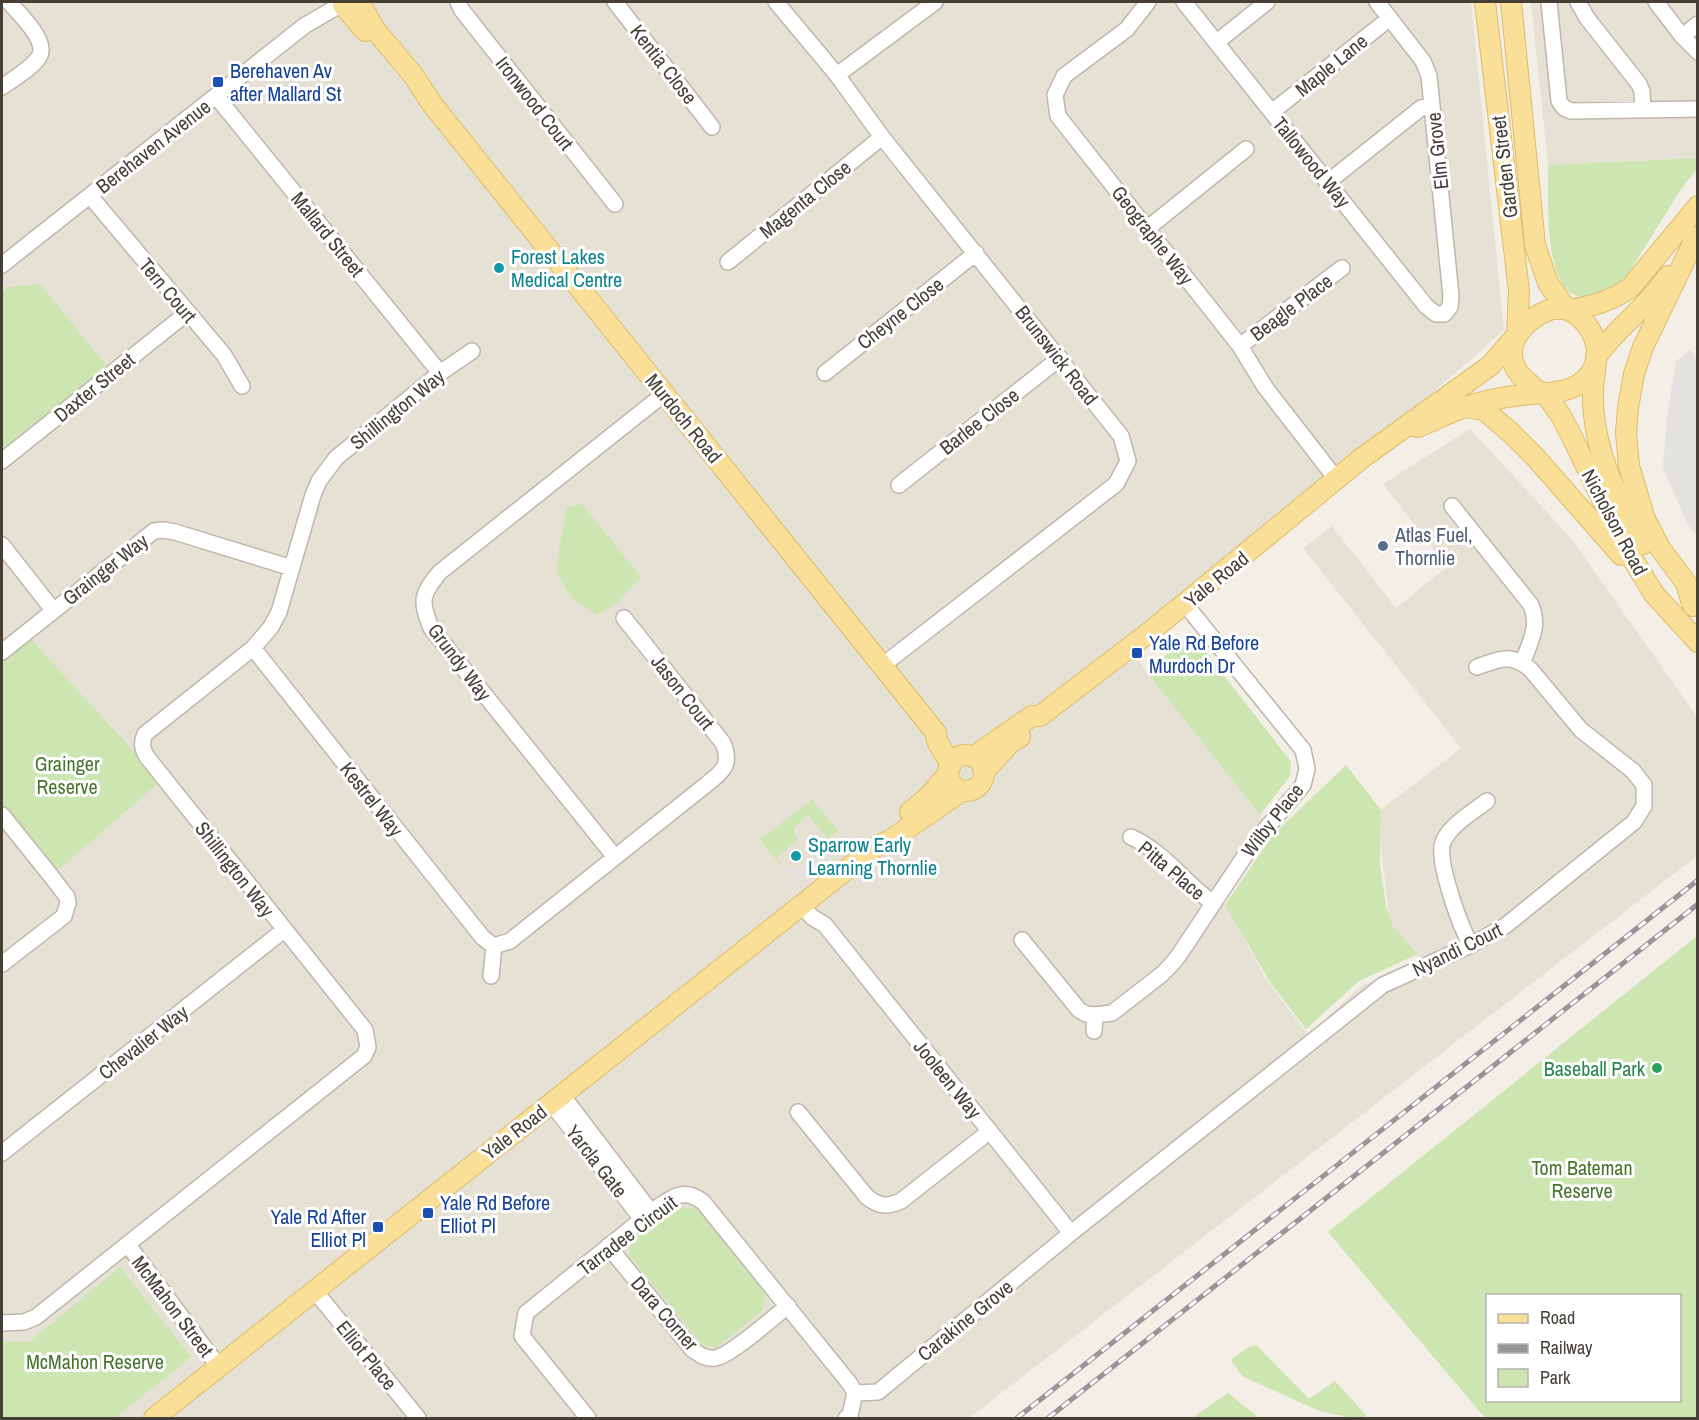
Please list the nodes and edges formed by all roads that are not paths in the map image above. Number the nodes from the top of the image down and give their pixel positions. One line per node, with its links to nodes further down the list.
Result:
1 (9, 2): 23 (street)
2 (458, 2): 36 (street, Ironwood Court)
3 (615, 2): 30 (street, Kentia Close)
4 (776, 2): 22 (street, Brunswick Road)
5 (935, 2): 22 (street)
6 (1148, 2): 38 (street, Geographe Way)
7 (1184, 2): 20 (street, Tallowood Way)
8 (1267, 2): 20 (street)
9 (1377, 2): 17 (street, Elm Grove)
10 (1485, 2): 29 (main road, Garden Street)
11 (1511, 2): 18 (main road, Garden Street)
12 (1549, 2): 27 (street)
13 (1578, 2): 27 (street)
14 (1656, 2): 21 (street)
15 (1668, 2): 19 (street)
16 (341, 3): 24 (street, Berehaven Avenue); 56 (main road, Murdoch Road)
17 (1390, 18): 25 (street, Elm Grove); 28 (street, Maple Lane)
18 (1512, 23): 29 (main road); 44 (main road, Garden Street)
19 (1695, 31)
20 (1217, 42): 28 (street, Tallowood Way)
21 (1698, 52)
22 (837, 75): 31 (street, Brunswick Road)
23 (2, 87)
24 (216, 96): 35 (street, Berehaven Avenue); 52 (street, Mallard Street)
25 (1432, 105): 33 (street); 46 (street, Elm Grove)
26 (1698, 109): 27 (street)
27 (1643, 110)
28 (1272, 112): 33 (street, Tallowood Way)
29 (1499, 124): 47 (main road, Garden Street)
30 (712, 127)
31 (882, 137): 40 (street, Brunswick Road); 41 (street, Magenta Close)
32 (1246, 149): 38 (street)
33 (1328, 182): 46 (street, Tallowood Way)
34 (1698, 195): 39 (main road)
35 (90, 196): 42 (street, Berehaven Avenue); 45 (street, Tern Court)
36 (615, 204)
37 (1698, 206): 39 (main road)
38 (1148, 228): 48 (street, Geographe Way)
39 (1691, 233): 44 (main road); 51 (main road); 67 (main road)
40 (976, 254): 50 (street, Brunswick Road); 53 (street, Cheyne Close)
41 (728, 262)
42 (2, 265)
43 (1342, 268): 48 (street, Beagle Place)
44 (1568, 310): 47 (main road); 51 (main road)
45 (187, 313): 54 (street, Tern Court); 59 (street, Daxter Street)
46 (1444, 315)
47 (1516, 335): 55 (main road); 58 (main road, Yale Road)
48 (1240, 346): 60 (street, Geographe Way)
49 (472, 351): 52 (street, Shillington Way)
50 (1060, 358): 61 (street, Barlee Close); 74 (street, Brunswick Road)
51 (1596, 359): 55 (main road); 67 (main road, Nicholson Road)
52 (440, 373): 64 (street, Shillington Way)
53 (825, 373)
54 (242, 386)
55 (1543, 393): 57 (main road, Yale Road); 65 (main road, Nicholson Road)
56 (664, 394): 74 (main road, Murdoch Road); 82 (street, Grundy Way)
57 (1465, 407): 58 (main road, Yale Road); 65 (main road)
58 (1390, 438): 60 (main road, Yale Road)
59 (2, 461)
60 (1337, 480): 66 (main road, Yale Road)
61 (899, 485)
62 (1452, 506): 73 (street)
63 (2, 545): 68 (street)
64 (292, 568): 68 (street, Grainger Way); 71 (street, Shillington Way)
65 (1654, 594): 70 (main road, Nicholson Road)
66 (1185, 604): 76 (main road, Yale Road); 84 (street, Wilby Place)
67 (1695, 608)
68 (53, 610): 72 (street, Grainger Way)
69 (624, 618): 82 (street, Jason Court)
70 (1698, 642)
71 (253, 648): 85 (street, Shillington Way); 88 (street, Kestrel Way)
72 (2, 652)
73 (1523, 662): 75 (street); 87 (street, Nyandi Court)
74 (883, 664): 76 (main road, Murdoch Road)
75 (1477, 667)
76 (964, 765): 77 (main road, Murdoch Road); 77 (main road, Yale Road); 81 (main road, Yale Road)
77 (962, 791): 81 (main road, Yale Road)
78 (1487, 801): 87 (street)
79 (2, 815): 89 (street)
80 (1131, 837): 84 (street, Pitta Place)
81 (875, 847): 83 (main road, Yale Road)
82 (615, 857): 88 (street)
83 (807, 902): 91 (main road, Yale Road); 93 (street, Jooleen Way)
84 (1213, 903): 86 (street, Wilby Place)
85 (284, 930): 94 (street, Chevalier Way); 97 (street, Shillington Way)
86 (1022, 940)
87 (1471, 945): 96 (street, Nyandi Court)
88 (494, 946): 90 (street)
89 (2, 964)
90 (491, 976)
91 (556, 1099): 95 (street, Yarcla Gate); 99 (main road, Yale Road)
92 (798, 1112): 93 (street)
93 (990, 1131): 96 (street, Jooleen Way)
94 (2, 1153)
95 (647, 1215): 98 (street, Tarradee Circuit); 100 (street, Tarradee Circuit)
96 (1071, 1233): 103 (street, Carakine Grove)
97 (128, 1245): 101 (street, Shillington Way); 102 (street, McMahon Street)
98 (608, 1246): 100 (street, Dara Corner); 106 (street, Tarradee Circuit)
99 (315, 1291): 102 (main road, Yale Road); 105 (street, Elliot Place)
100 (788, 1306): 103 (street, Tarradee Circuit)
101 (2, 1323)
102 (219, 1367): 104 (main road, Yale Road)
103 (855, 1394): 107 (street)
104 (154, 1419)
105 (418, 1419)
106 (588, 1419)
107 (846, 1419)

